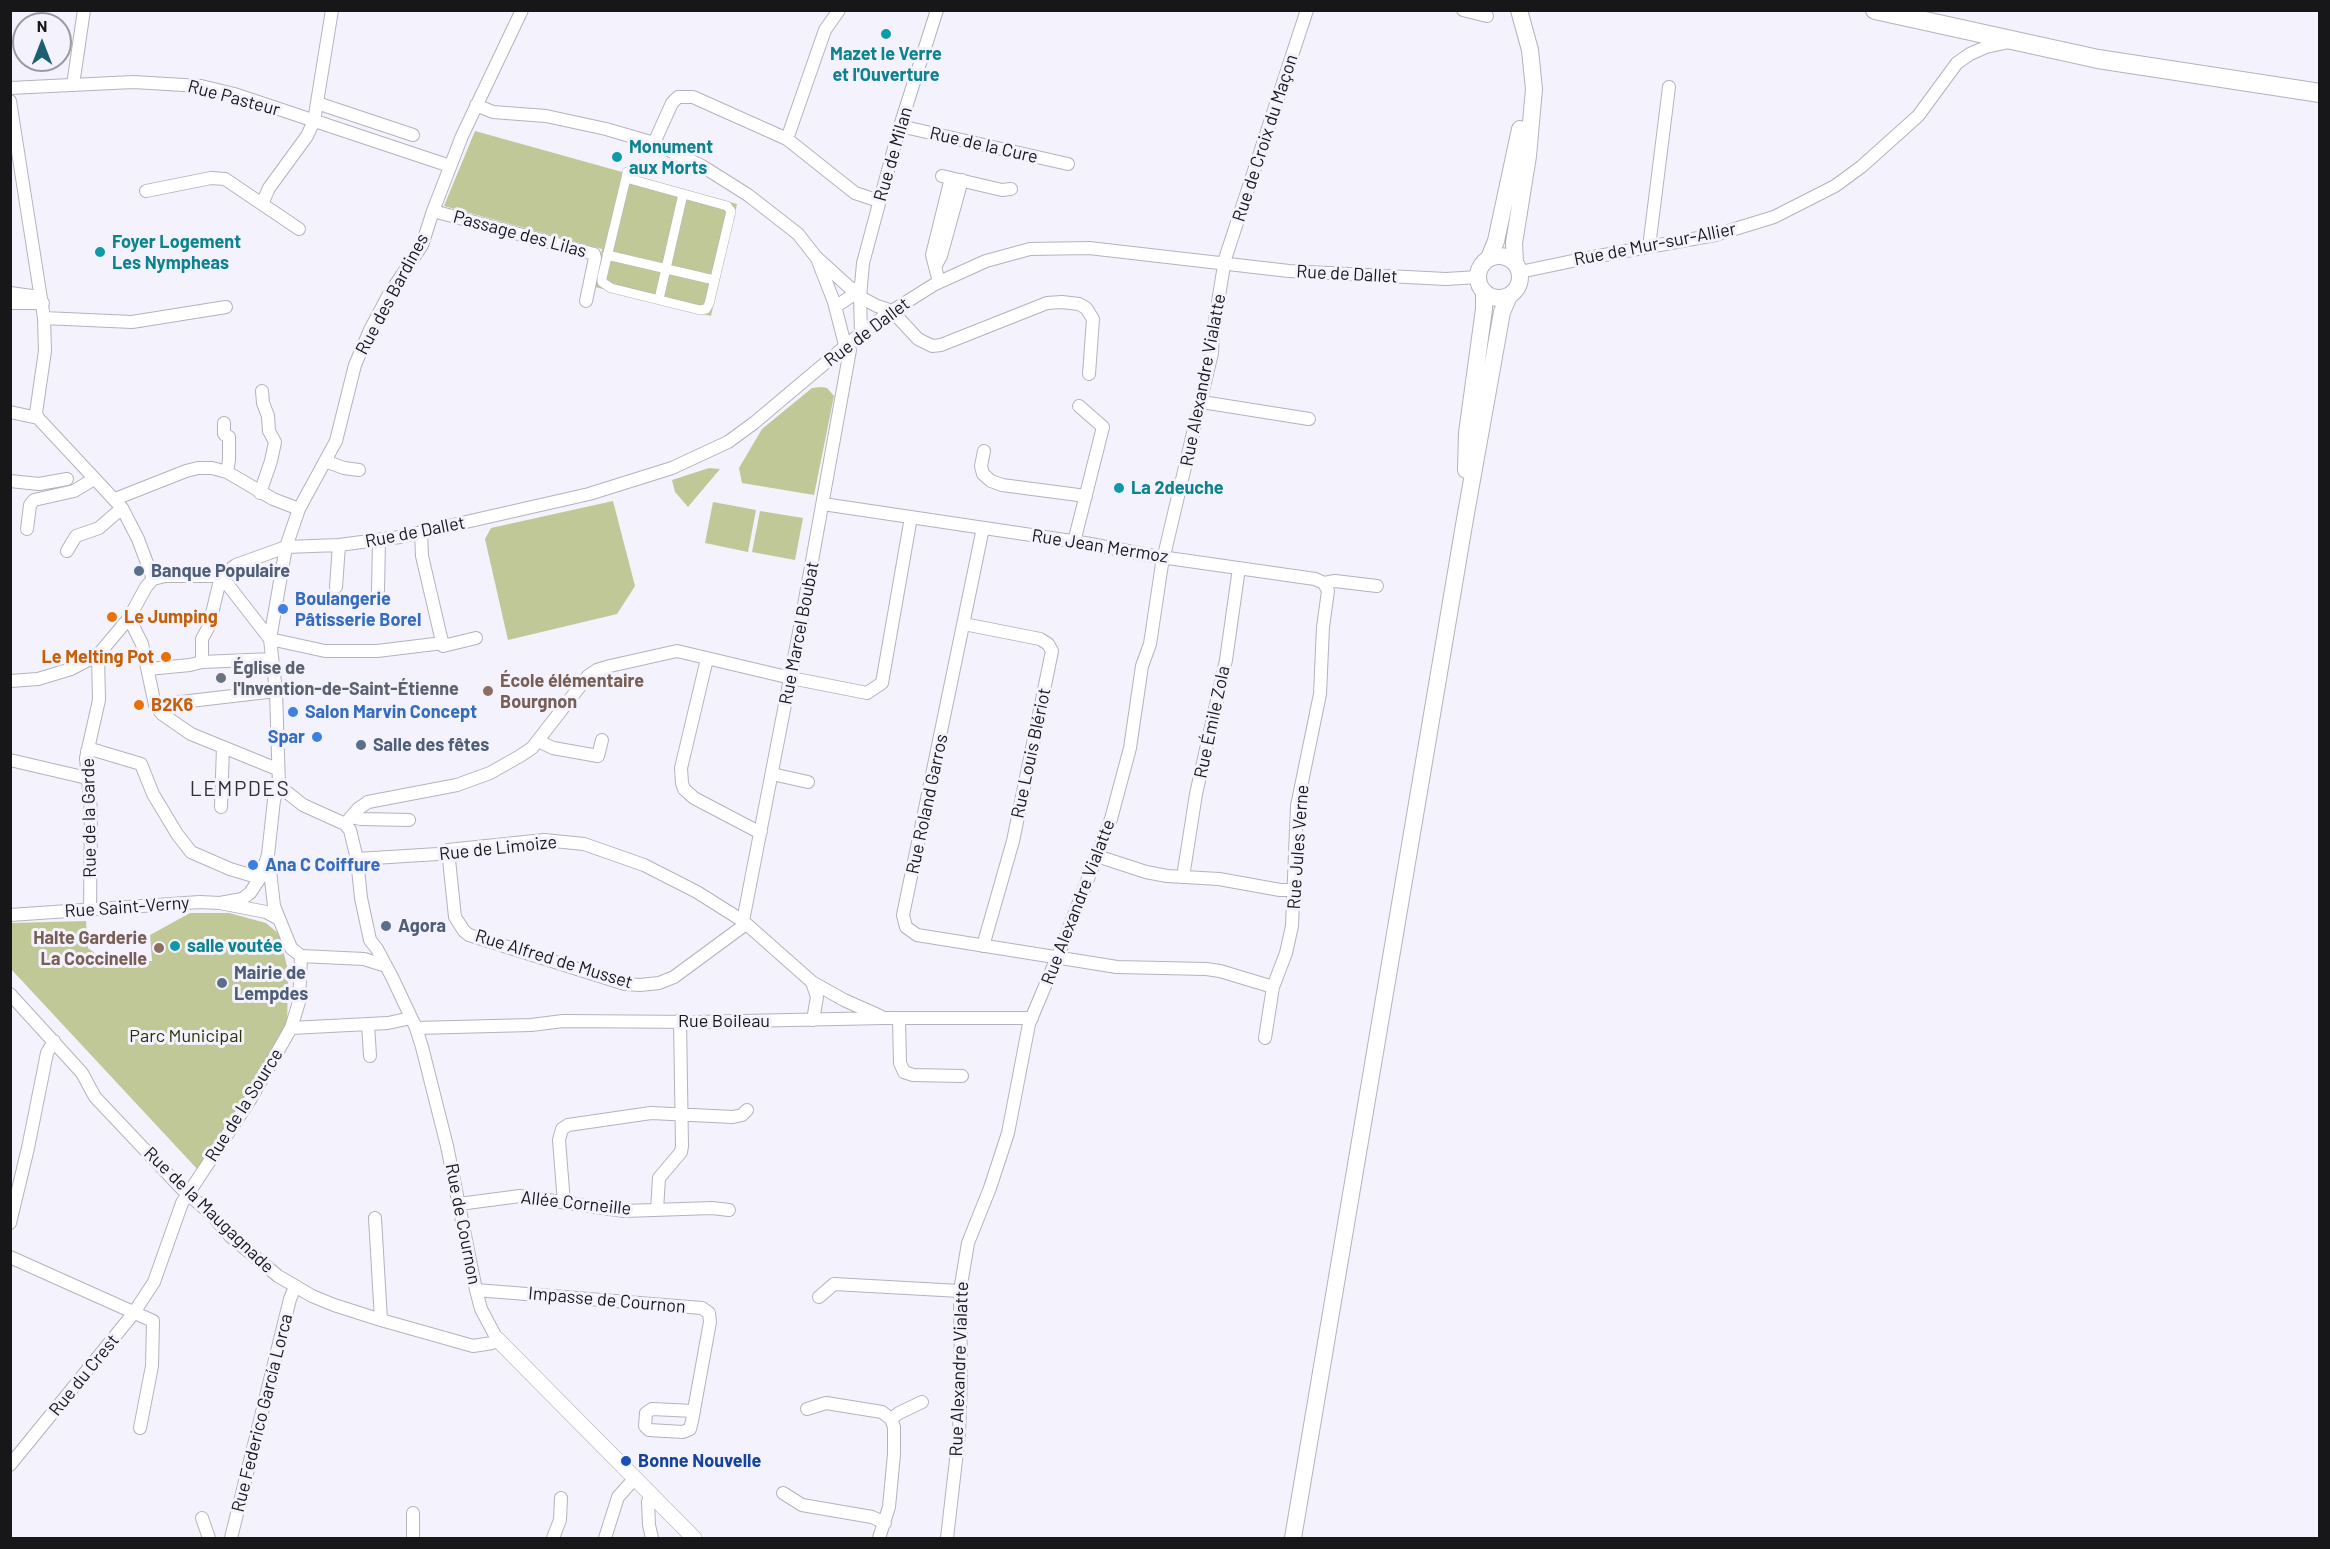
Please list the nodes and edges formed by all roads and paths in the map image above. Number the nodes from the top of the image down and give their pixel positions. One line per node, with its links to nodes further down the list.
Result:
1 (84, 10): 13 (street)
2 (332, 10): 18 (street)
3 (522, 10): 19 (street, Rue des Bardines)
4 (839, 10): 23 (street)
5 (936, 10): 21 (street, Rue de Milan)
6 (1307, 10): 38 (street, Rue de Croix du Maçon)
7 (1463, 10): 11 (street)
8 (1506, 10): 37 (main road)
9 (1519, 10): 39 (main road)
10 (1875, 10): 12 (main road)
11 (1487, 16)
12 (2013, 41): 16 (main road); 34 (street, Rue de Mur-sur-Allier)
13 (73, 85): 15 (street, Rue Pasteur); 20 (street, Rue Pasteur)
14 (1669, 87): 34 (street)
15 (10, 88)
16 (2319, 93)
17 (10, 100): 47 (street)
18 (317, 103): 20 (street); 22 (street)
19 (476, 105): 24 (street); 26 (street, Rue des Bardines)
20 (314, 121): 26 (street, Rue Pasteur); 31 (street)
21 (900, 126): 25 (street, Rue de la Cure); 30 (street, Rue de Milan)
22 (413, 135)
23 (787, 139): 24 (street); 30 (street)
24 (654, 143): 36 (street)
25 (1068, 164)
26 (450, 166): 32 (street, Rue des Bardines)
27 (1011, 189): 42 (street)
28 (146, 191): 31 (street)
29 (683, 194): 35 (street); 40 (street); 41 (street)
30 (879, 201): 44 (street, Rue de Milan)
31 (262, 204): 33 (street)
32 (433, 211): 49 (street, Passage des Lilas); 66 (street, Rue des Bardines)
33 (299, 230)
34 (1649, 247): 39 (street, Rue de Mur-sur-Allier)
35 (607, 255): 40 (street); 48 (street)
36 (816, 257): 44 (street); 51 (street, Rue Marcel Boubat)
37 (1489, 258): 39 (main road); 43 (main road)
38 (1225, 265): 42 (street, Rue de Dallet); 43 (street, Rue de Dallet); 59 (street, Rue Alexandre Vialatte)
39 (1518, 267): 46 (main road)
40 (666, 269): 41 (street); 48 (street)
41 (714, 280): 48 (street)
42 (939, 282): 53 (street, Rue de Dallet)
43 (1481, 285): 46 (main road); 77 (main road)
44 (855, 289): 51 (street); 53 (street); 55 (street, Rue de Milan)
45 (10, 293): 47 (street)
46 (1509, 296): 77 (main road)
47 (43, 300): 50 (street); 54 (street)
48 (659, 300)
49 (585, 301)
50 (10, 303)
51 (834, 304): 56 (street, Rue Marcel Boubat)
52 (226, 307): 54 (street)
53 (892, 310): 55 (street, Rue de Dallet); 57 (street)
54 (45, 318): 62 (street)
55 (861, 333): 56 (street, Rue de Dallet)
56 (846, 345): 74 (street, Rue Marcel Boubat); 80 (street, Rue de Dallet)
57 (1089, 374)
58 (262, 391): 71 (street)
59 (1202, 402): 63 (street); 86 (street, Rue Alexandre Vialatte)
60 (1078, 406): 72 (street)
61 (10, 412): 62 (street)
62 (38, 418): 69 (street)
63 (1309, 419)
64 (224, 423): 68 (street)
65 (984, 451): 72 (street)
66 (325, 461): 67 (street); 75 (street, Rue des Bardines)
67 (359, 470)
68 (227, 472): 71 (street); 73 (street)
69 (94, 478): 70 (street); 73 (street); 79 (street)
70 (10, 481)
71 (260, 492): 75 (street)
72 (1086, 496): 82 (street)
73 (119, 504): 85 (street); 89 (street)
74 (823, 504): 76 (street, Rue Jean Mermoz); 104 (street, Rue Marcel Boubat)
75 (299, 509): 84 (street, Rue des Bardines)
76 (911, 518): 78 (street, Rue Jean Mermoz); 104 (street)
77 (1465, 519): 199 (main road)
78 (983, 528): 82 (street, Rue Jean Mermoz); 95 (street, Rue Roland Garros)
79 (27, 529)
80 (421, 532): 81 (street, Rue de Dallet); 98 (street)
81 (379, 541): 83 (street, Rue de Dallet); 93 (street)
82 (1074, 542): 86 (street, Rue Jean Mermoz)
83 (339, 545): 84 (street, Rue de Dallet); 92 (street)
84 (286, 547): 88 (street, Rue de Dallet); 97 (street, Rue des Bardines)
85 (67, 551)
86 (1164, 556): 87 (street, Rue Jean Mermoz); 124 (street, Rue Alexandre Vialatte)
87 (1239, 568): 90 (street, Rue Jean Mermoz); 126 (street, Rue Émile Zola)
88 (221, 576): 89 (street); 97 (street); 102 (street)
89 (153, 579): 94 (street)
90 (1324, 583): 91 (street, Rue Jean Mermoz); 128 (street, Rue Jules Verne)
91 (1377, 586)
92 (336, 587)
93 (378, 591)
94 (129, 618): 99 (street); 103 (street)
95 (964, 624): 137 (street, Rue Roland Garros); 137 (street, Rue Louis Blériot)
96 (476, 638): 98 (street)
97 (270, 639): 98 (street); 100 (street, Rue des Bardines)
98 (443, 643)
99 (98, 655): 105 (street); 111 (street, Rue de la Garde)
100 (272, 659): 102 (street); 106 (street, Rue des Bardines)
101 (707, 659): 104 (street); 109 (street); 121 (street)
102 (202, 662): 103 (street)
103 (149, 671): 107 (street)
104 (790, 678): 114 (street, Rue Marcel Boubat)
105 (10, 681)
106 (276, 691): 107 (street); 113 (street, Rue des Bardines)
107 (155, 705): 110 (street)
108 (602, 740): 109 (street)
109 (538, 741): 119 (street)
110 (223, 747): 113 (street); 118 (street)
111 (87, 751): 115 (street, Rue de la Garde); 127 (street)
112 (10, 760): 115 (street)
113 (277, 769): 117 (street, Rue des Bardines)
114 (772, 774): 116 (street); 121 (street, Rue Marcel Boubat)
115 (87, 778): 131 (street, Rue de la Garde)
116 (808, 782)
117 (279, 786): 119 (street); 123 (street, Rue des Bardines)
118 (221, 807)
119 (348, 820): 120 (street); 125 (street)
120 (409, 820)
121 (761, 831): 135 (street, Rue Marcel Boubat)
122 (448, 850): 125 (street, Rue de Limoize); 135 (street, Rue de Limoize); 135 (street, Rue Alfred de Musset)
123 (268, 855): 127 (street); 134 (street)
124 (1096, 856): 126 (street); 139 (street, Rue Alexandre Vialatte)
125 (357, 859): 136 (street)
126 (1183, 877): 128 (street)
127 (260, 878): 129 (street)
128 (1294, 890): 143 (street, Rue Jules Verne)
129 (220, 903): 131 (street, Rue Saint-Verny); 134 (street)
130 (10, 908): 132 (street, Rue Saint-Verny)
131 (90, 911): 132 (street, Rue Saint-Verny)
132 (34, 912): 133 (street, Rue Saint-Verny)
133 (10, 915)
134 (279, 920): 138 (street)
135 (745, 923): 142 (street, Rue de Limoize)
136 (370, 940): 140 (street); 141 (street, Rue de Cournon)
137 (982, 946): 139 (street, Rue Roland Garros)
138 (301, 956): 140 (street); 154 (street, Rue de la Source)
139 (1057, 957): 143 (street, Rue Roland Garros); 147 (street, Rue Alexandre Vialatte)
140 (364, 959): 141 (street)
141 (386, 966): 152 (street, Rue de Cournon)
142 (812, 982): 145 (street, Rue de Limoize); 151 (street)
143 (1273, 987): 155 (street, Rue Jules Verne)
144 (10, 994): 156 (street, Rue de la Maugagnade)
145 (844, 1000): 146 (street, Rue de Limoize); 148 (street)
146 (884, 1018): 148 (street, Rue Boileau); 149 (street, Rue Boileau)
147 (1032, 1018): 149 (street, Rue Boileau); 172 (street, Rue Alexandre Vialatte)
148 (838, 1019): 151 (street, Rue Boileau)
149 (899, 1019): 158 (street)
150 (680, 1020): 151 (street, Rue Boileau); 152 (street, Rue Boileau); 160 (street)
151 (813, 1020)
152 (414, 1023): 153 (street, Rue Boileau); 163 (street, Rue de Cournon)
153 (368, 1024): 154 (street, Rue Boileau); 157 (street)
154 (291, 1028): 161 (street, Rue de la Source)
155 (1265, 1038)
156 (54, 1041): 161 (street, Rue de la Maugagnade); 167 (street)
157 (370, 1056)
158 (962, 1076)
159 (747, 1110): 160 (street)
160 (681, 1114): 162 (street); 164 (street)
161 (188, 1193): 169 (street, Rue de la Source); 170 (street, Rue de la Maugagnade)
162 (564, 1203): 163 (street, Allée Corneille); 164 (street, Allée Corneille)
163 (459, 1204): 171 (street, Rue de Cournon)
164 (657, 1209): 165 (street, Allée Corneille)
165 (729, 1210)
166 (375, 1218): 175 (street)
167 (10, 1223)
168 (10, 1257): 174 (street)
169 (154, 1282): 174 (street, Rue du Crest)
170 (296, 1287): 175 (street, Rue de la Maugagnade); 191 (street, Rue Federico García Lorca)
171 (476, 1290): 176 (street, Rue de Cournon); 179 (street, Impasse de Cournon)
172 (960, 1291): 173 (street); 198 (street, Rue Alexandre Vialatte)
173 (819, 1297)
174 (133, 1314): 181 (street); 182 (street, Rue du Crest)
175 (381, 1320): 176 (street, Rue de la Maugagnade)
176 (497, 1339): 183 (street, Rue de Cournon)
177 (922, 1402): 180 (street)
178 (807, 1409): 180 (street)
179 (694, 1412)
180 (891, 1419): 189 (street)
181 (140, 1428)
182 (10, 1465)
183 (634, 1478): 185 (street, Rue de Cournon); 194 (street)
184 (783, 1493): 189 (street)
185 (650, 1495): 195 (street); 196 (street, Rue de Cournon)
186 (561, 1498): 193 (street)
187 (413, 1513): 192 (street)
188 (202, 1518): 190 (street)
189 (885, 1523): 197 (street)
190 (209, 1539)
191 (231, 1539)
192 (412, 1539)
193 (554, 1539)
194 (605, 1539)
195 (652, 1539)
196 (694, 1539)
197 (879, 1539)
198 (947, 1539)
199 (1293, 1539)

